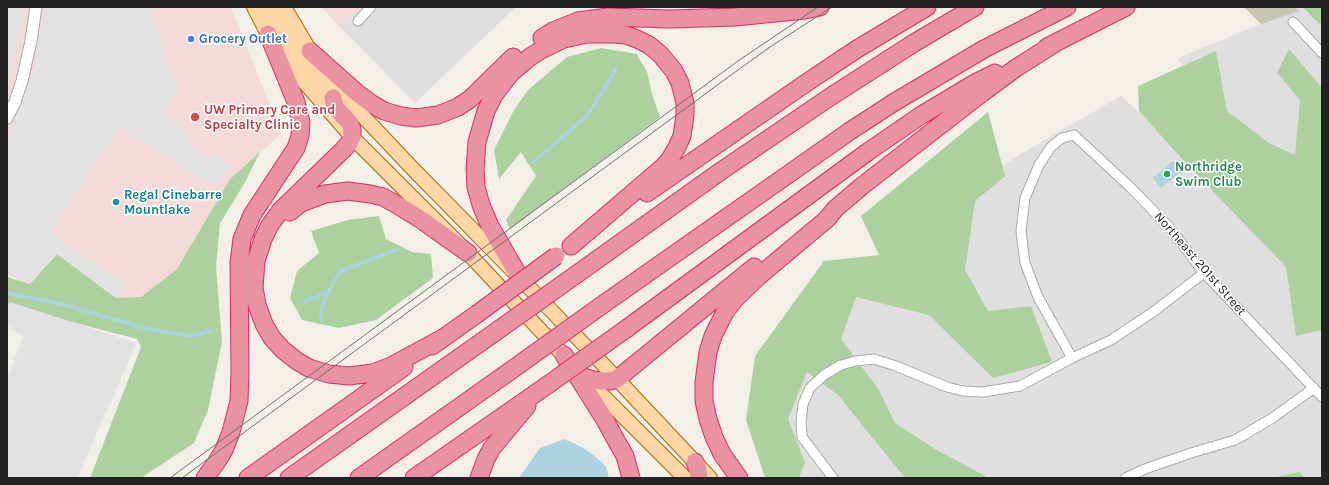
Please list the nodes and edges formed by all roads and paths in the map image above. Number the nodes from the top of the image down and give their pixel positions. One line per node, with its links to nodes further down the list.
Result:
1 (36, 7): 18 (street)
2 (254, 7): 13 (main road)
3 (269, 7): 17 (main road)
4 (284, 7): 15 (main road)
5 (371, 7): 11 (street)
6 (820, 7): 15 (highway)
7 (927, 7): 22 (highway)
8 (975, 7): 38 (highway, bridge)
9 (1067, 7): 39 (highway, bridge)
10 (1126, 7): 14 (highway)
11 (358, 21)
12 (1293, 22): 16 (street)
13 (268, 34): 19 (main road); 36 (highway)
14 (1058, 42): 21 (highway); 32 (highway, bridge)
15 (310, 52): 20 (main road)
16 (1322, 53)
17 (333, 98): 19 (highway); 20 (main road)
18 (7, 118)
19 (352, 136): 23 (highway); 24 (main road)
20 (412, 168): 26 (main road)
21 (835, 209): 31 (highway); 45 (highway)
22 (571, 246): 26 (highway); 27 (highway, bridge)
23 (259, 251): 24 (highway); 27 (highway)
24 (468, 253): 28 (main road)
25 (1204, 272): 29 (street); 29 (street, Northeast 201st Street); 33 (street, Northeast 201st Street)
26 (520, 278): 31 (main road)
27 (441, 339): 37 (highway)
28 (564, 356): 30 (main road); 42 (highway)
29 (1072, 358): 46 (street)
30 (584, 377): 31 (highway); 43 (main road)
31 (617, 379): 35 (main road)
32 (549, 384): 40 (highway); 41 (highway)
33 (1314, 388): 34 (street, Northeast 201st Street); 47 (street)
34 (1322, 397)
35 (697, 470): 44 (main road)
36 (205, 478)
37 (248, 478)
38 (289, 478)
39 (359, 478)
40 (414, 478)
41 (478, 478)
42 (630, 478)
43 (685, 478)
44 (710, 478)
45 (738, 478)
46 (833, 478)
47 (1125, 478)

